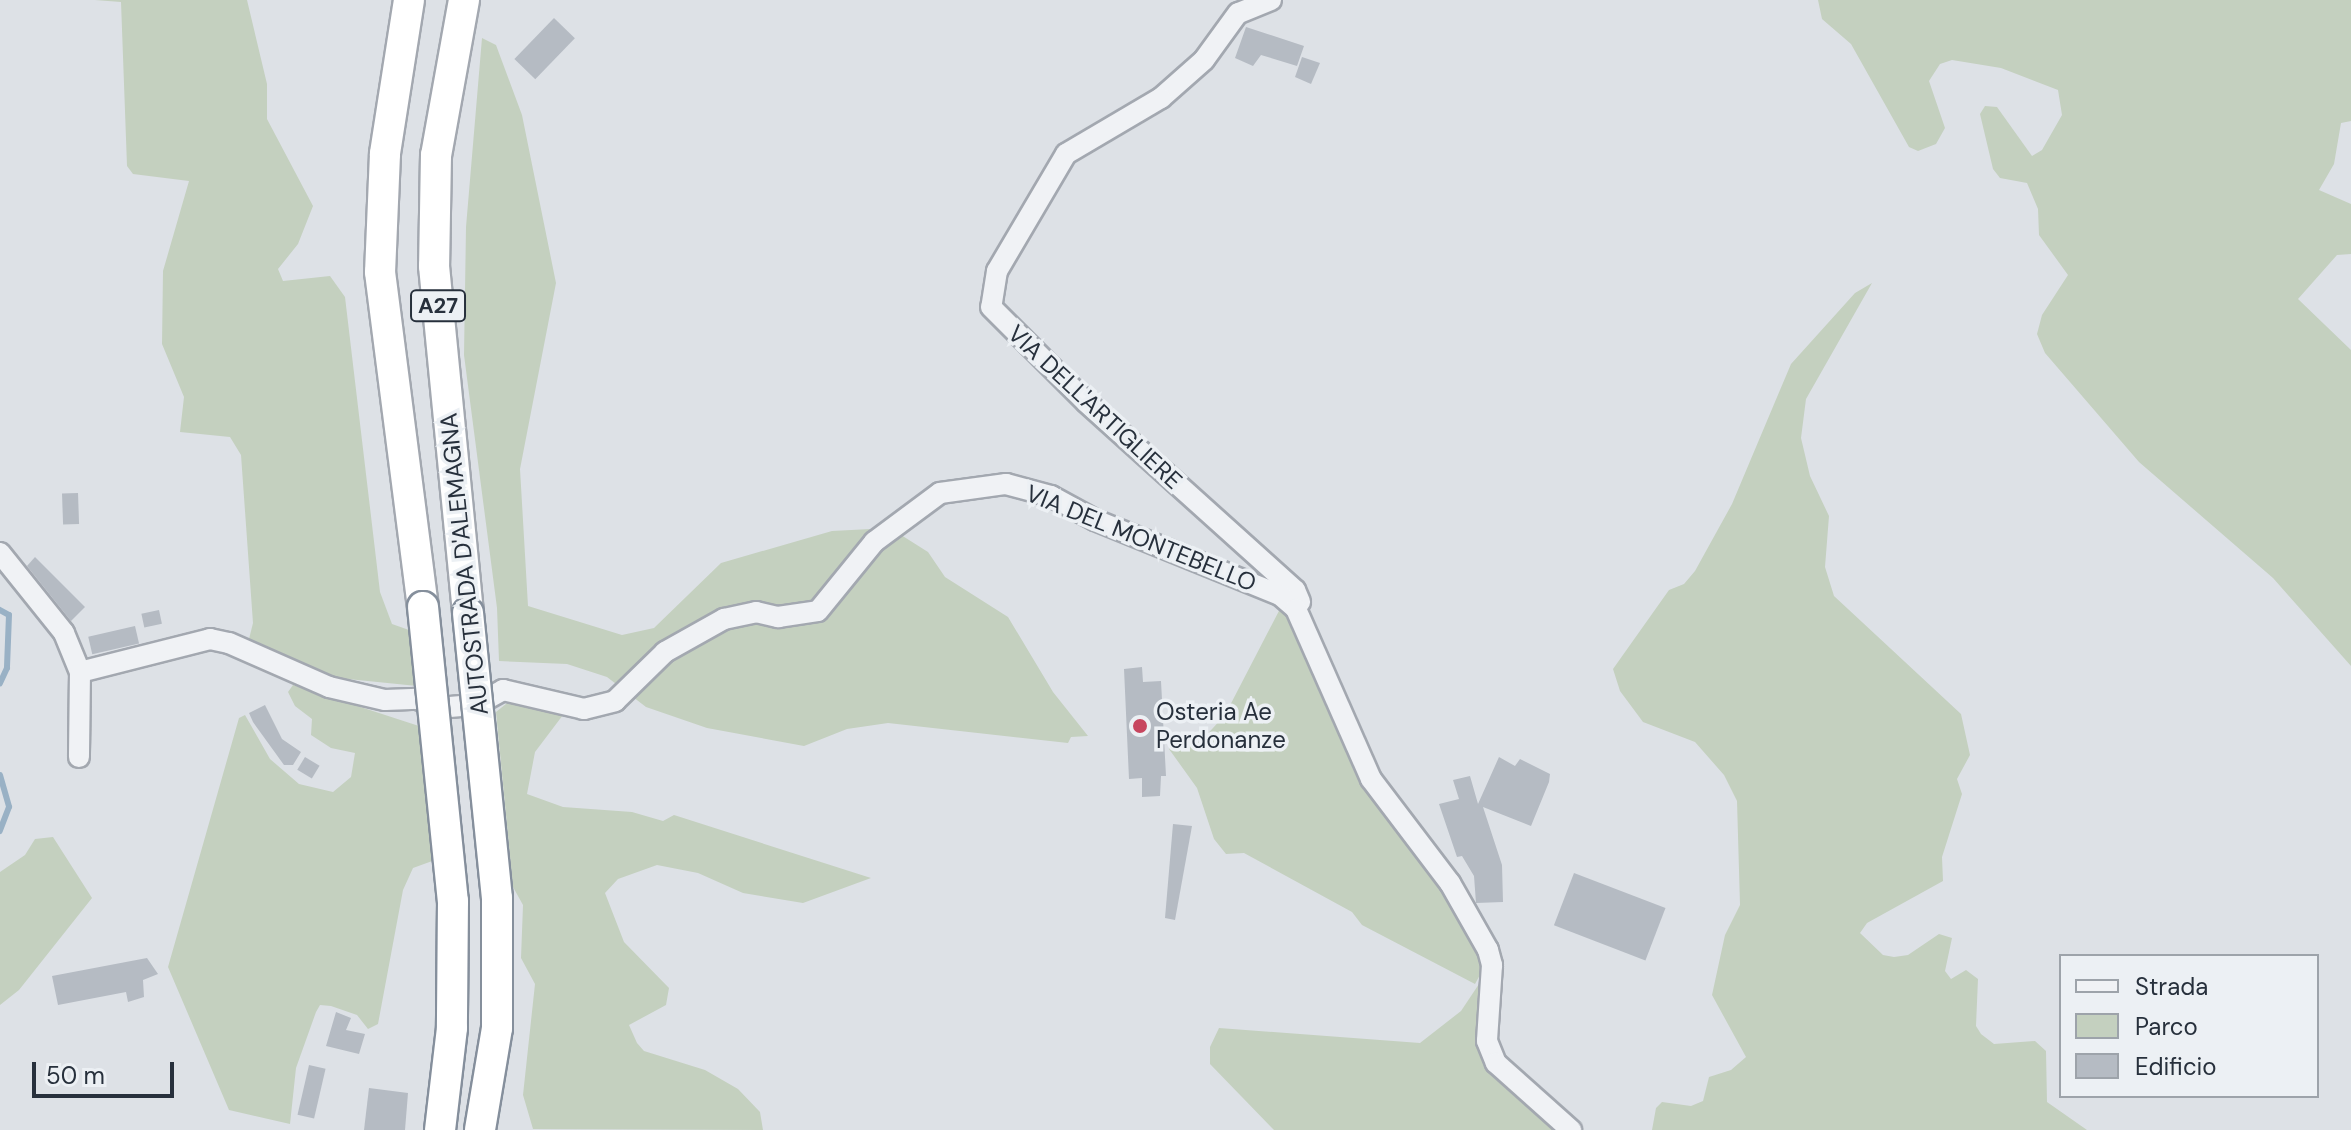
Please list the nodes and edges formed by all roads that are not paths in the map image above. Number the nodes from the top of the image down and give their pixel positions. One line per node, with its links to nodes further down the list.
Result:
1 (409, 0): 8 (highway, AUTOSTRADA D'ALEMAGNA / A27, bridge)
2 (464, 0): 9 (highway, AUTOSTRADA D'ALEMAGNA / A27, bridge)
3 (1271, 0): 5 (street, VIA DELL'ARTIGLIERE)
4 (0, 553): 6 (street)
5 (1296, 609): 6 (street, VIA DEL MONTEBELLO); 10 (street)
6 (80, 672): 7 (street)
7 (79, 757)
8 (440, 1130)
9 (480, 1130)
10 (1571, 1130)

